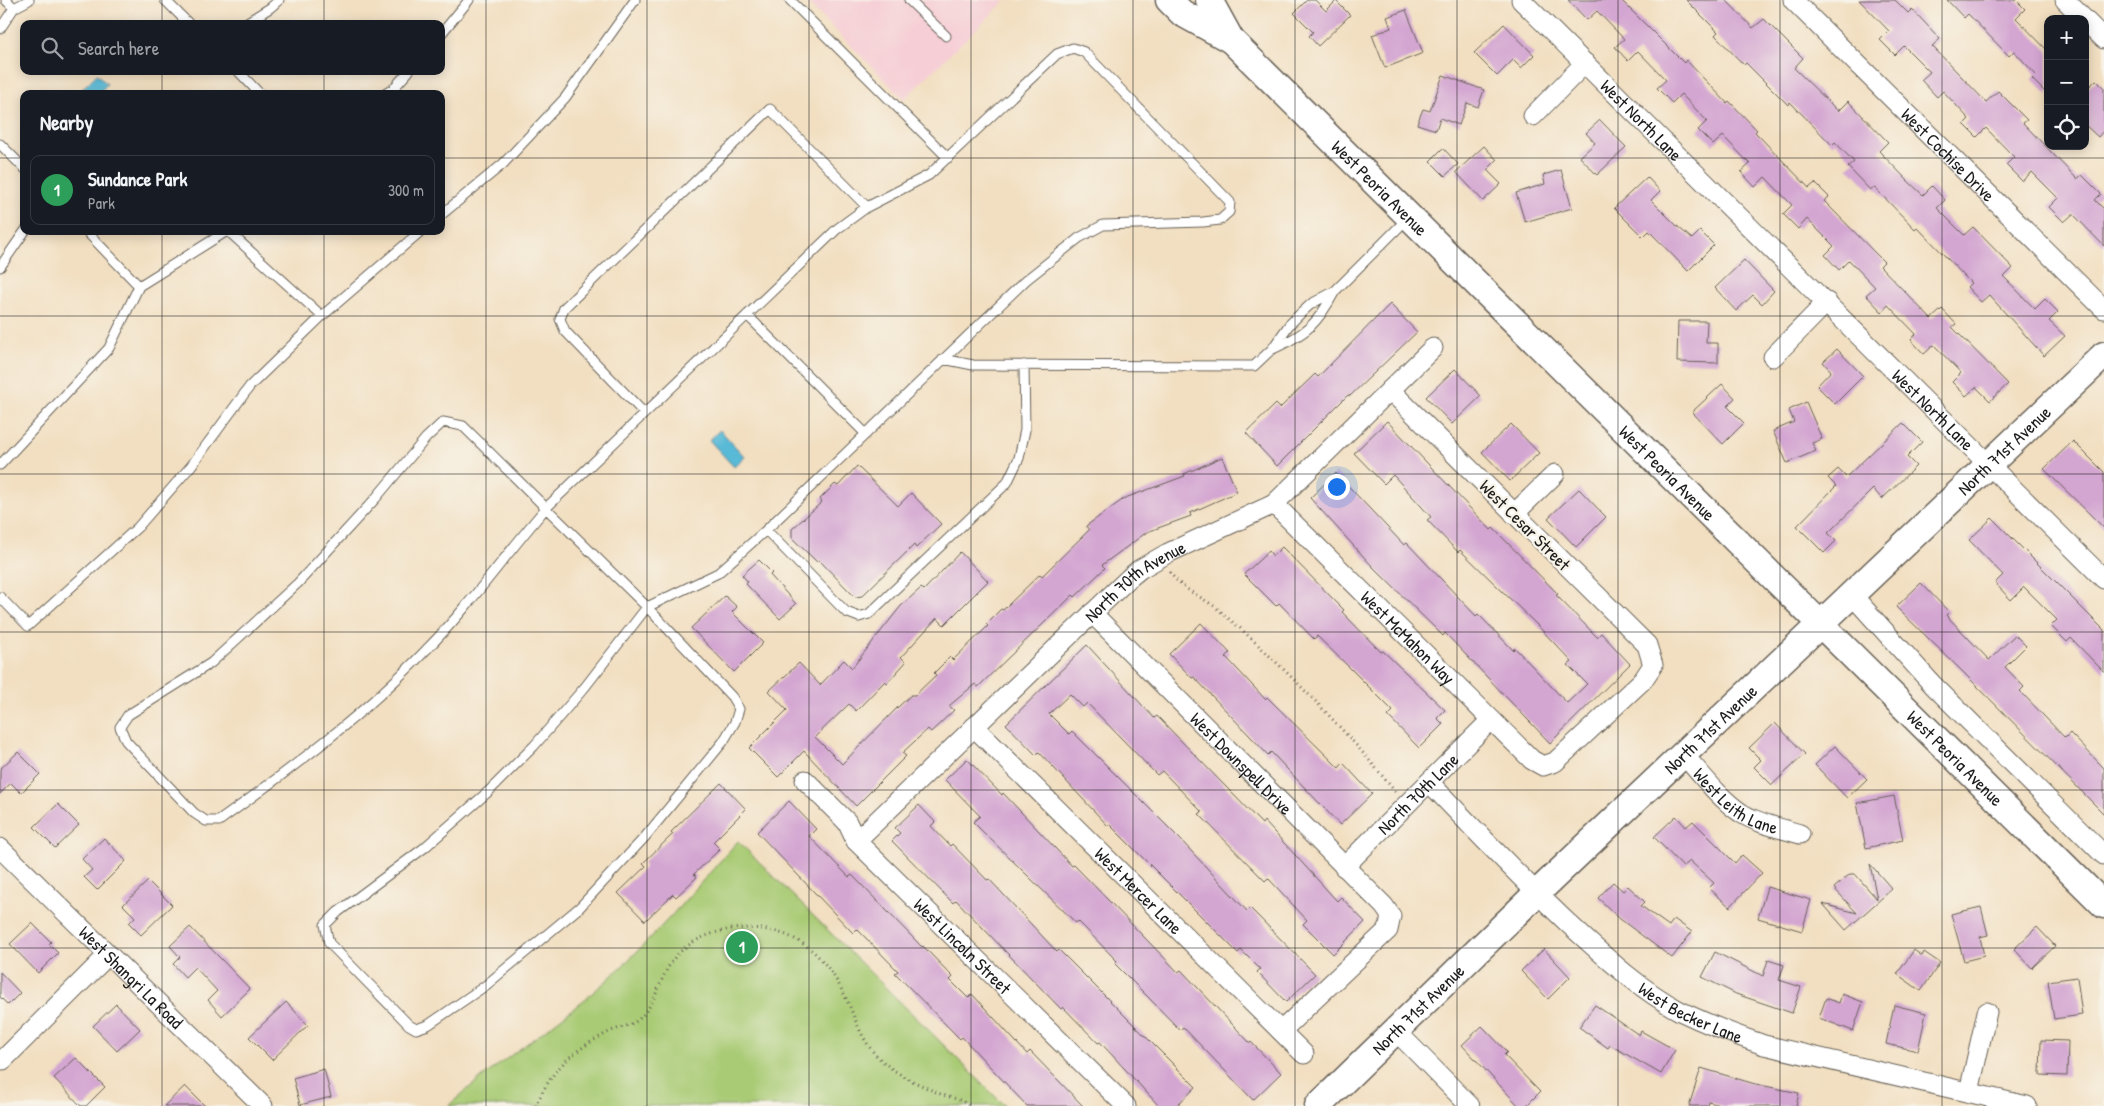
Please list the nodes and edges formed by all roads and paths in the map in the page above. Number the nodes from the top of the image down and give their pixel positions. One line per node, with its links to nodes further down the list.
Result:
1 (6, 0): 14 (lane)
2 (29, 0): 14 (lane)
3 (165, 0): 16 (lane)
4 (279, 0): 17 (lane)
5 (469, 0): 20 (lane)
6 (635, 0): 34 (lane)
7 (790, 0): 31 (lane)
8 (909, 0): 21 (lane)
9 (1169, 0): 23 (main road, West Peoria Avenue)
10 (1209, 0): 23 (main road, West Peoria Avenue)
11 (1521, 0): 24 (street, West North Lane)
12 (1793, 0): 45 (street, West Cochise Drive)
13 (2065, 0): 15 (street)
14 (14, 8): 19 (lane)
15 (2079, 15)
16 (185, 20)
17 (250, 20)
18 (2089, 25): 22 (street)
19 (0, 29)
20 (445, 29)
21 (946, 36)
22 (2104, 39)
23 (1231, 40): 35 (main road, West Peoria Avenue)
24 (1585, 64): 29 (street); 44 (street, West North Lane)
25 (242, 75): 27 (lane)
26 (405, 75): 28 (lane)
27 (256, 90)
28 (391, 90)
29 (1534, 116)
30 (0, 144): 32 (lane)
31 (948, 158): 33 (lane); 52 (lane)
32 (20, 164)
33 (867, 207): 46 (lane); 55 (lane)
34 (445, 212)
35 (1409, 217): 43 (lane); 70 (main road, West Peoria Avenue)
36 (22, 235): 41 (lane)
37 (90, 235): 42 (lane)
38 (222, 235): 42 (lane)
39 (232, 235): 47 (lane)
40 (416, 235): 47 (lane)
41 (0, 267)
42 (139, 286): 57 (lane)
43 (1335, 291): 49 (lane); 49 (lane)
44 (1827, 302): 51 (street); 58 (street, West North Lane)
45 (2104, 309)
46 (747, 315): 55 (lane); 56 (lane)
47 (322, 316): 67 (lane)
48 (1433, 348): 54 (street, North 70th Avenue)
49 (1272, 349): 53 (lane)
50 (2104, 355): 58 (main road, North 71st Avenue)
51 (1773, 357)
52 (943, 359): 53 (lane); 56 (lane)
53 (1024, 365): 63 (lane)
54 (1390, 390): 60 (street, North 70th Avenue); 62 (street, West Cesar Street)
55 (644, 412): 61 (lane)
56 (866, 434): 63 (lane)
57 (0, 465)
58 (1990, 465): 65 (street, West North Lane); 66 (main road, North 71st Avenue)
59 (1556, 474): 62 (street)
60 (1274, 504): 64 (street, North 70th Avenue); 71 (street, West McMahon Way)
61 (546, 508): 61 (lane); 68 (lane)
62 (1514, 514): 74 (street, West Cesar Street)
63 (766, 530): 68 (lane)
64 (1161, 557): 69 (street, North 70th Avenue); 77 (path)
65 (2104, 579)
66 (1852, 595): 70 (main road, North 71st Avenue); 81 (street, West Peoria Avenue)
67 (0, 597)
68 (647, 607): 68 (lane)
69 (1092, 613): 72 (street, North 70th Avenue); 82 (street, West Downspell Drive)
70 (1821, 624): 73 (main road, North 71st Avenue); 84 (main road, West Peoria Avenue)
71 (1491, 720): 74 (street, West McMahon Way); 76 (street, North 70th Lane)
72 (974, 727): 79 (street, North 70th Avenue); 87 (street, West Mercer Lane)
73 (1683, 754): 78 (street, West Leith Lane); 83 (main road, North 71st Avenue)
74 (1543, 766)
75 (806, 780): 79 (street, West Lincoln Street)
76 (1429, 782): 77 (street, North 70th Lane); 83 (street, West Becker Lane)
77 (1406, 806): 82 (street, North 70th Lane)
78 (1800, 834)
79 (856, 841): 95 (street, West Lincoln Street)
80 (0, 848): 85 (street, West Shangri La Road)
81 (2104, 855)
82 (1344, 867): 87 (street, West Downspell Drive)
83 (1537, 893): 88 (main road, North 71st Avenue); 91 (street, West Becker Lane)
84 (2104, 905)
85 (108, 955): 90 (street); 92 (street, West Shangri La Road)
86 (1987, 1012): 91 (street)
87 (1281, 1031): 89 (street, West Mercer Lane)
88 (1396, 1031): 96 (main road, North 71st Avenue); 97 (street)
89 (1304, 1054)
90 (3, 1060)
91 (1969, 1092): 98 (street, West Becker Lane)
92 (263, 1106)
93 (536, 1106): 94 (path)
94 (969, 1106)
95 (1126, 1106)
96 (1318, 1106)
97 (1470, 1106)
98 (2027, 1106)

